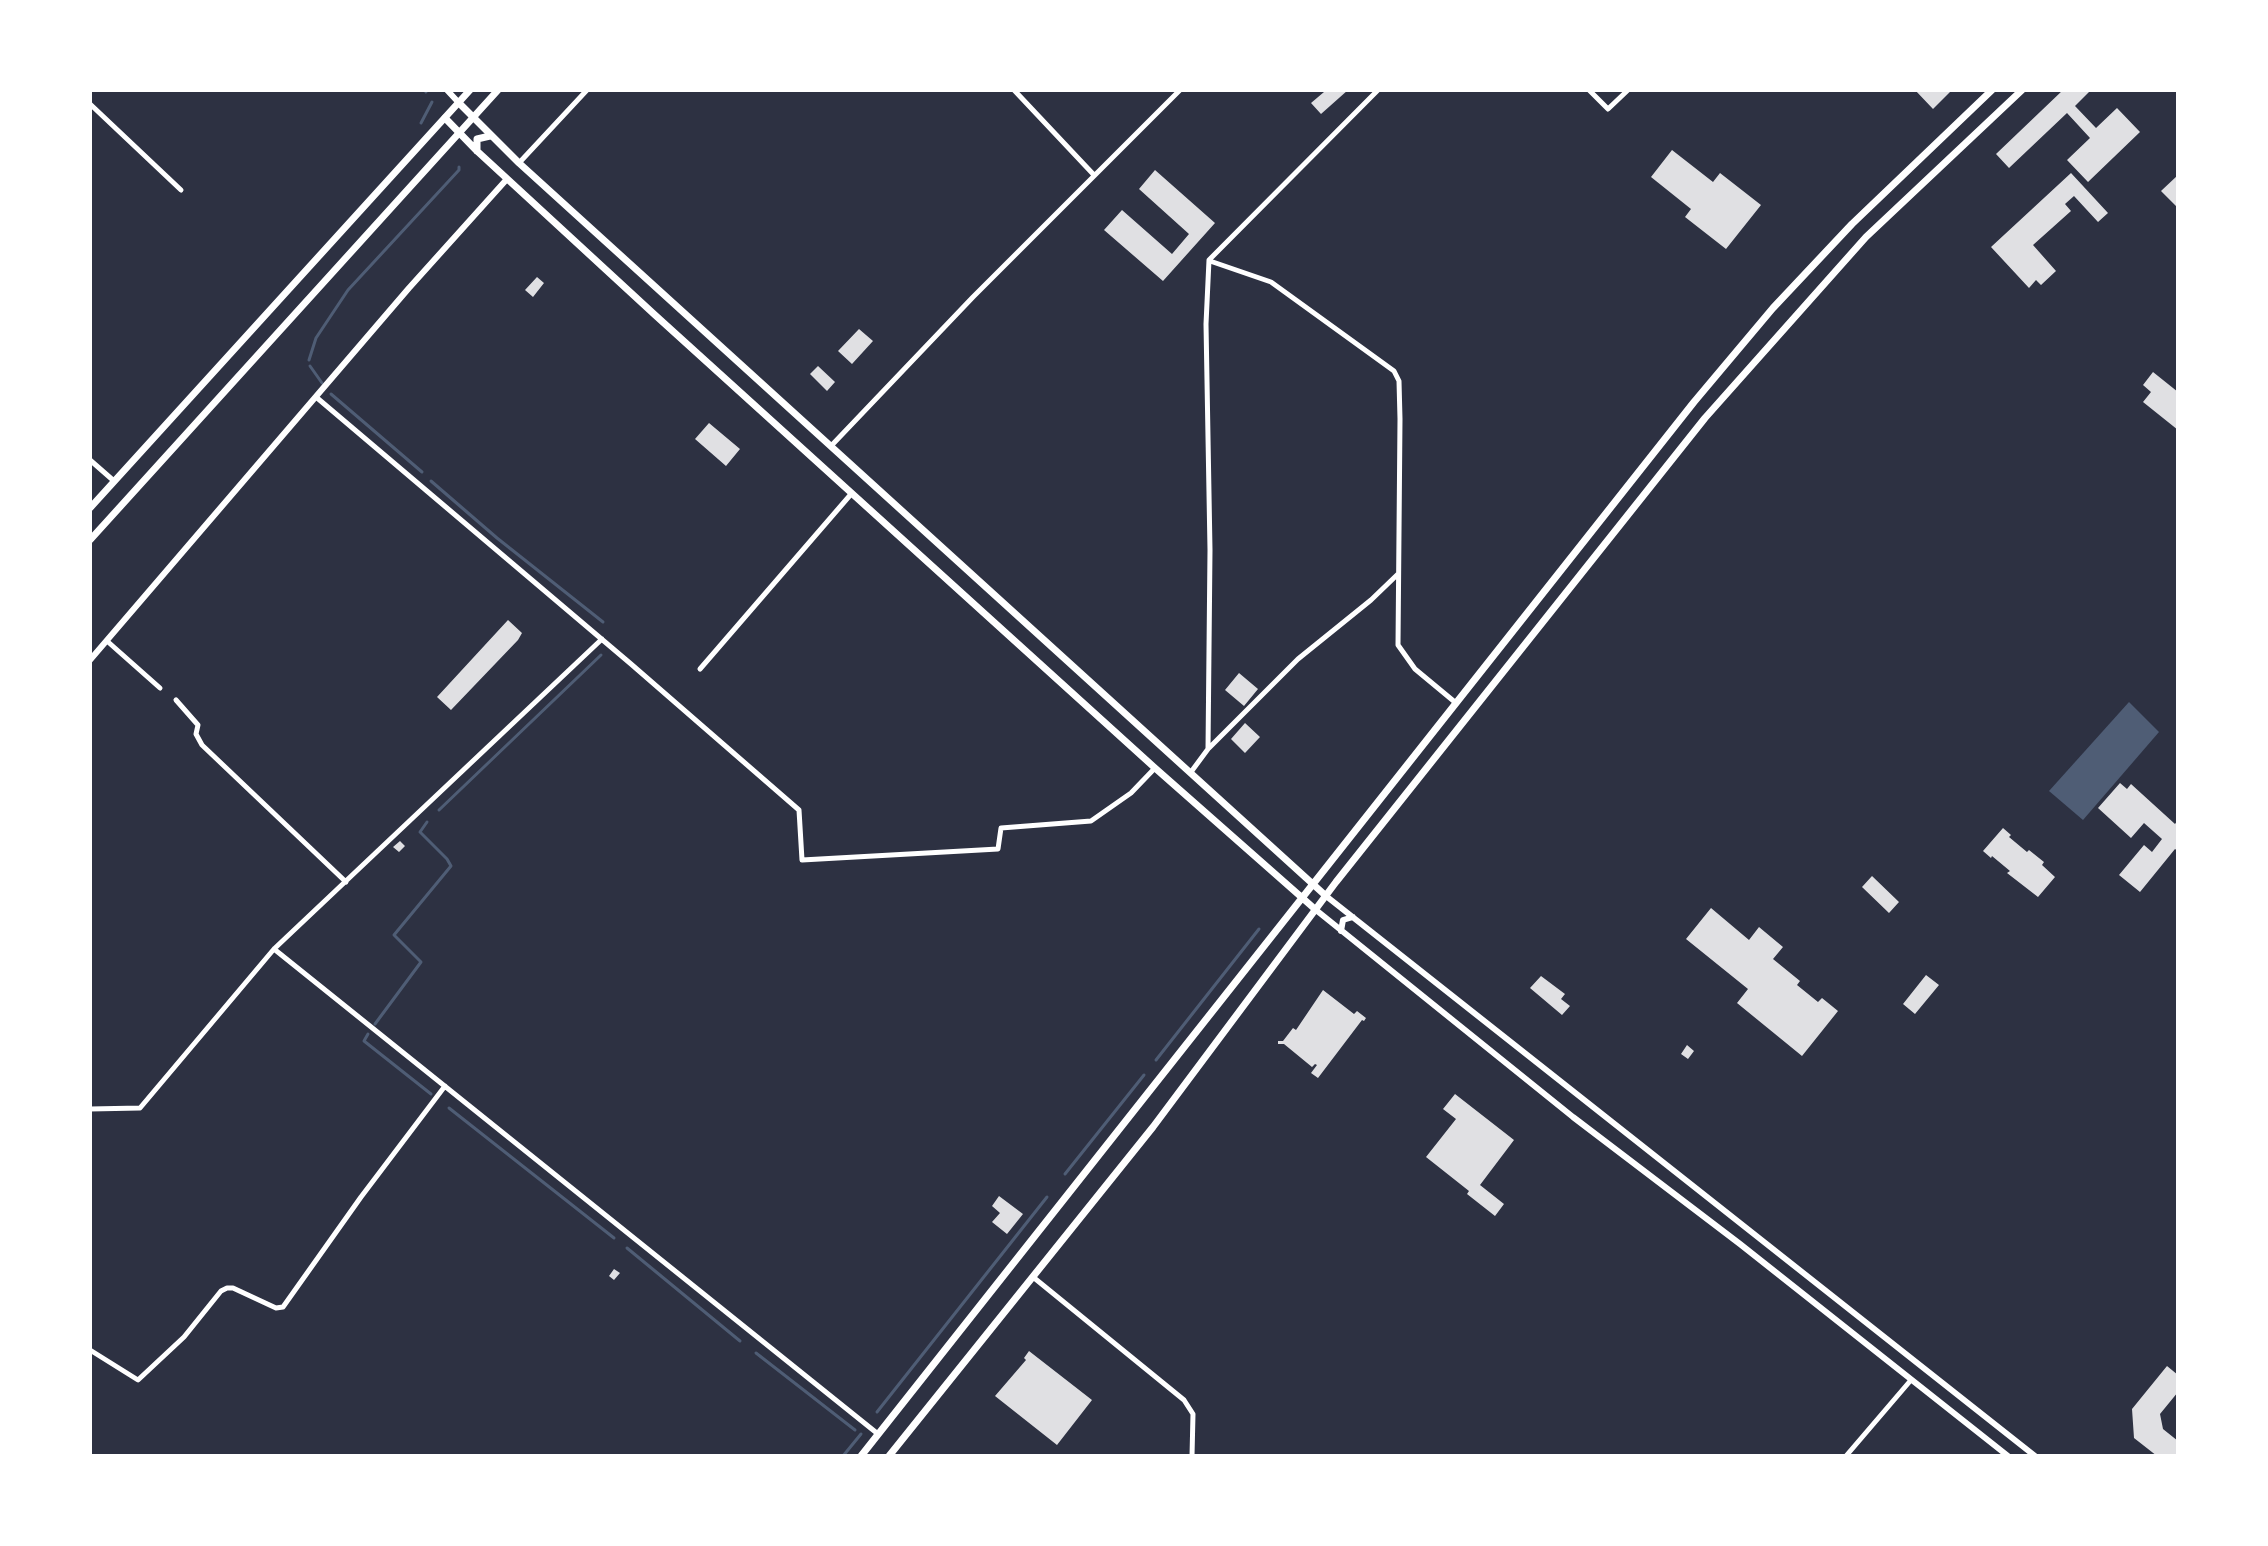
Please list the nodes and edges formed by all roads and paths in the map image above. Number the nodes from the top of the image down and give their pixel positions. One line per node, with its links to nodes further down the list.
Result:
1 (447, 90): 12 (street)
2 (470, 90): 12 (main road)
3 (498, 90): 15 (main road)
4 (587, 90): 19 (street)
5 (1014, 90): 20 (street)
6 (1180, 90): 20 (street)
7 (1378, 90): 23 (street)
8 (1589, 90): 9 (street)
9 (1628, 90)
10 (1992, 90): 40 (main road)
11 (2022, 90): 46 (main road)
12 (459, 103): 14 (main road); 15 (main road)
13 (90, 104): 22 (street)
14 (445, 118): 16 (main road); 27 (main road)
15 (473, 118): 16 (main road); 17 (main road)
16 (459, 133): 18 (main road); 31 (main road)
17 (490, 136): 18 (main road); 19 (main road)
18 (477, 151): 21 (main road)
19 (519, 163): 25 (main road)
20 (1094, 175): 25 (street)
21 (507, 179): 24 (street); 28 (main road)
22 (181, 190)
23 (1209, 260): 33 (street); 41 (street)
24 (316, 397): 34 (street); 35 (street)
25 (831, 446): 30 (main road)
26 (90, 460): 27 (street)
27 (114, 481): 29 (main road)
28 (853, 492): 32 (main road); 37 (street)
29 (90, 508)
30 (920, 527): 32 (main road); 43 (main road)
31 (90, 540)
32 (907, 541): 42 (main road)
33 (1398, 574): 40 (street); 41 (street)
34 (602, 639): 42 (street); 47 (street)
35 (107, 641): 36 (street); 38 (street)
36 (90, 660)
37 (700, 669)
38 (160, 688)
39 (176, 700): 47 (street)
40 (1456, 703): 44 (main road)
41 (1208, 749): 43 (street)
42 (1155, 768): 48 (main road)
43 (1191, 772): 45 (main road)
44 (1327, 865): 46 (main road); 49 (main road)
45 (1294, 867): 48 (main road); 49 (main road)
46 (1341, 876): 50 (main road)
47 (346, 882): 57 (street)
48 (1282, 882): 51 (main road)
49 (1313, 884): 50 (main road); 51 (main road)
50 (1326, 896): 52 (main road); 53 (street)
51 (1302, 898): 52 (main road); 54 (main road)
52 (1316, 910): 55 (street); 56 (main road)
53 (1353, 917): 55 (street); 60 (street)
54 (1282, 924): 56 (main road); 65 (main road)
55 (1341, 931): 61 (street)
56 (1297, 934): 62 (main road)
57 (274, 949): 58 (street); 59 (street)
58 (445, 1086): 63 (street); 65 (street)
59 (90, 1109)
60 (1750, 1231): 61 (street); 71 (street)
61 (1740, 1244): 64 (street)
62 (1033, 1277): 67 (main road); 68 (street)
63 (90, 1350)
64 (1911, 1380): 69 (street); 70 (street)
65 (878, 1434): 66 (main road)
66 (861, 1456)
67 (889, 1456)
68 (1192, 1456)
69 (1846, 1456)
70 (2008, 1456)
71 (2035, 1456)

